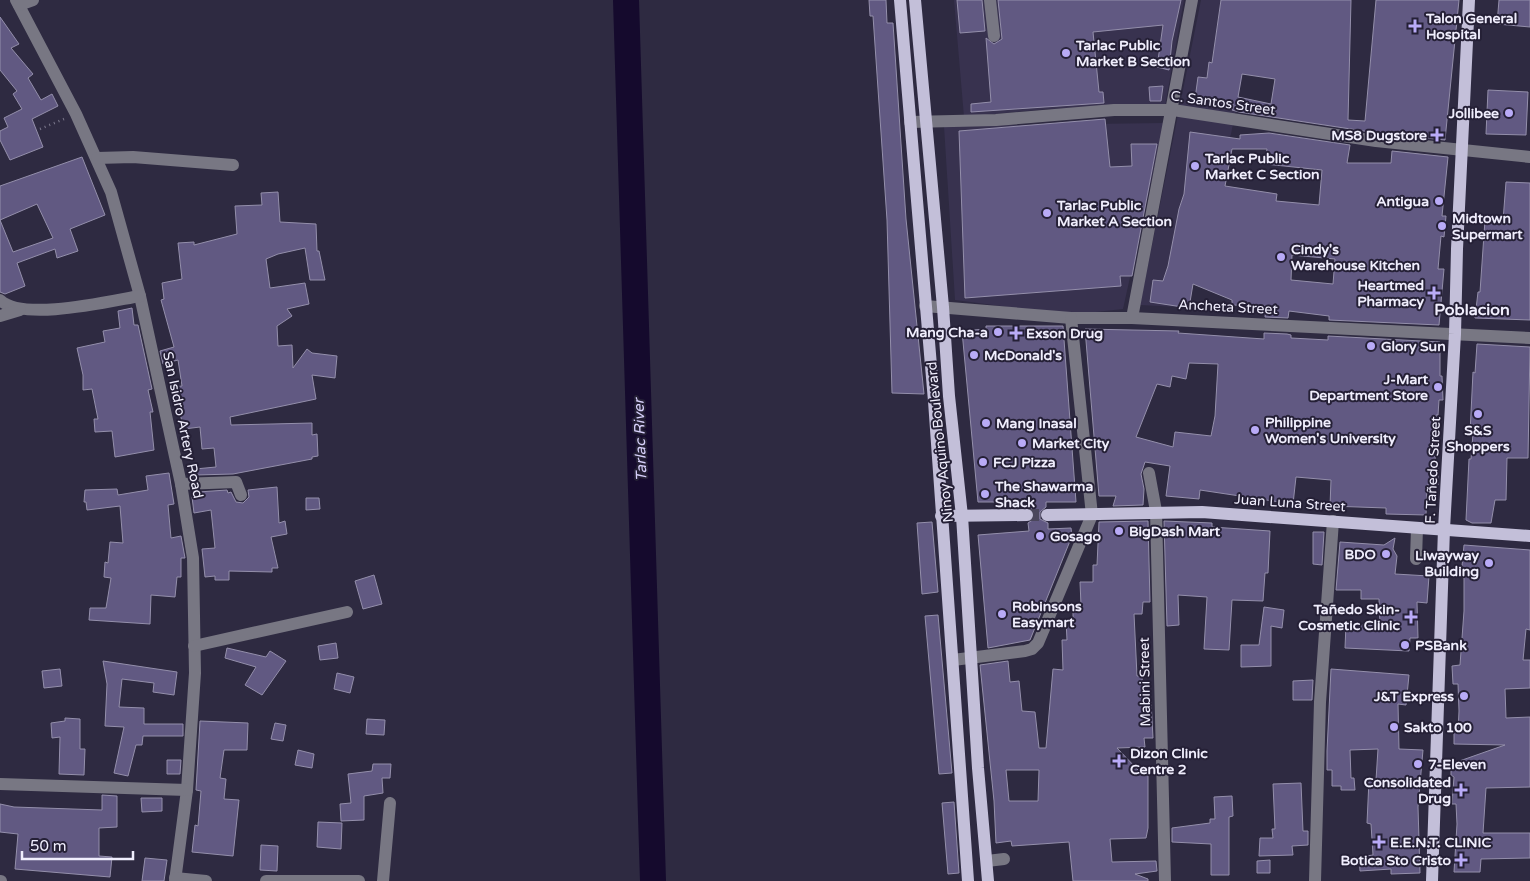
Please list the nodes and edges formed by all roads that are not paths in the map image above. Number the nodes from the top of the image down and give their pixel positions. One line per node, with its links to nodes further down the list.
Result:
1 (33, 0): 7 (street)
2 (900, 0): 10 (main road, Ninoy Aquino Boulevard)
3 (915, 0): 11 (main road, Ninoy Aquino Boulevard)
4 (990, 0): 8 (street)
5 (1192, 0): 9 (street)
6 (1469, 0): 12 (main road, F. Tañedo Street)
7 (17, 2): 14 (street, San Isidro Artery Road)
8 (994, 36)
9 (1173, 110): 11 (street, C. Santos Street); 12 (street, C. Santos Street); 23 (street)
10 (910, 122): 11 (street, C. Santos Street); 18 (main road, Ninoy Aquino Boulevard)
11 (927, 122): 19 (main road, Ninoy Aquino Boulevard)
12 (1461, 150): 13 (street, C. Santos Street); 24 (main road, F. Tañedo Street)
13 (1530, 157)
14 (97, 158): 15 (street); 16 (street, San Isidro Artery Road)
15 (233, 165)
16 (140, 296): 20 (street); 27 (street, San Isidro Artery Road)
17 (0, 300): 20 (street)
18 (925, 306): 19 (street, Ancheta Street); 33 (main road, Ninoy Aquino Boulevard)
19 (943, 307): 22 (street, Ancheta Street); 34 (main road, Ninoy Aquino Boulevard)
20 (20, 310): 21 (street)
21 (0, 316)
22 (1070, 318): 23 (street, Ancheta Street); 30 (street)
23 (1132, 318): 24 (street, Ancheta Street)
24 (1456, 334): 25 (street, Ancheta Street); 37 (main road, F. Tañedo Street)
25 (1530, 338)
26 (1150, 473): 29 (street, Mabini Street)
27 (181, 484): 28 (street); 41 (street, San Isidro Artery Road)
28 (241, 495)
29 (1156, 511): 30 (main road, Juan Luna Street); 35 (main road, Juan Luna Street); 56 (street, Mabini Street)
30 (1092, 514): 32 (main road, Juan Luna Street); 42 (street)
31 (1027, 515): 34 (main road)
32 (1047, 515)
33 (941, 516): 34 (main road); 43 (main road, Ninoy Aquino Boulevard)
34 (962, 516): 42 (main road, Ninoy Aquino Boulevard)
35 (1333, 521): 36 (main road, Juan Luna Street); 57 (street)
36 (1417, 528): 37 (main road, Juan Luna Street); 39 (street)
37 (1444, 529): 38 (main road, Juan Luna Street); 58 (main road, F. Tañedo Street)
38 (1530, 536)
39 (1416, 559)
40 (347, 612): 41 (street)
41 (194, 646): 45 (street, San Isidro Artery Road)
42 (973, 658): 43 (street); 48 (main road, Ninoy Aquino Boulevard)
43 (953, 660): 54 (main road, Ninoy Aquino Boulevard)
44 (0, 784): 45 (street)
45 (187, 790): 49 (street, San Isidro Artery Road)
46 (390, 804): 53 (street)
47 (1004, 859): 48 (street)
48 (987, 861): 55 (main road, Ninoy Aquino Boulevard)
49 (175, 880): 50 (street)
50 (206, 881)
51 (266, 881): 52 (street)
52 (359, 881)
53 (383, 881)
54 (968, 881)
55 (988, 881)
56 (1165, 881)
57 (1315, 881)
58 (1432, 881)

